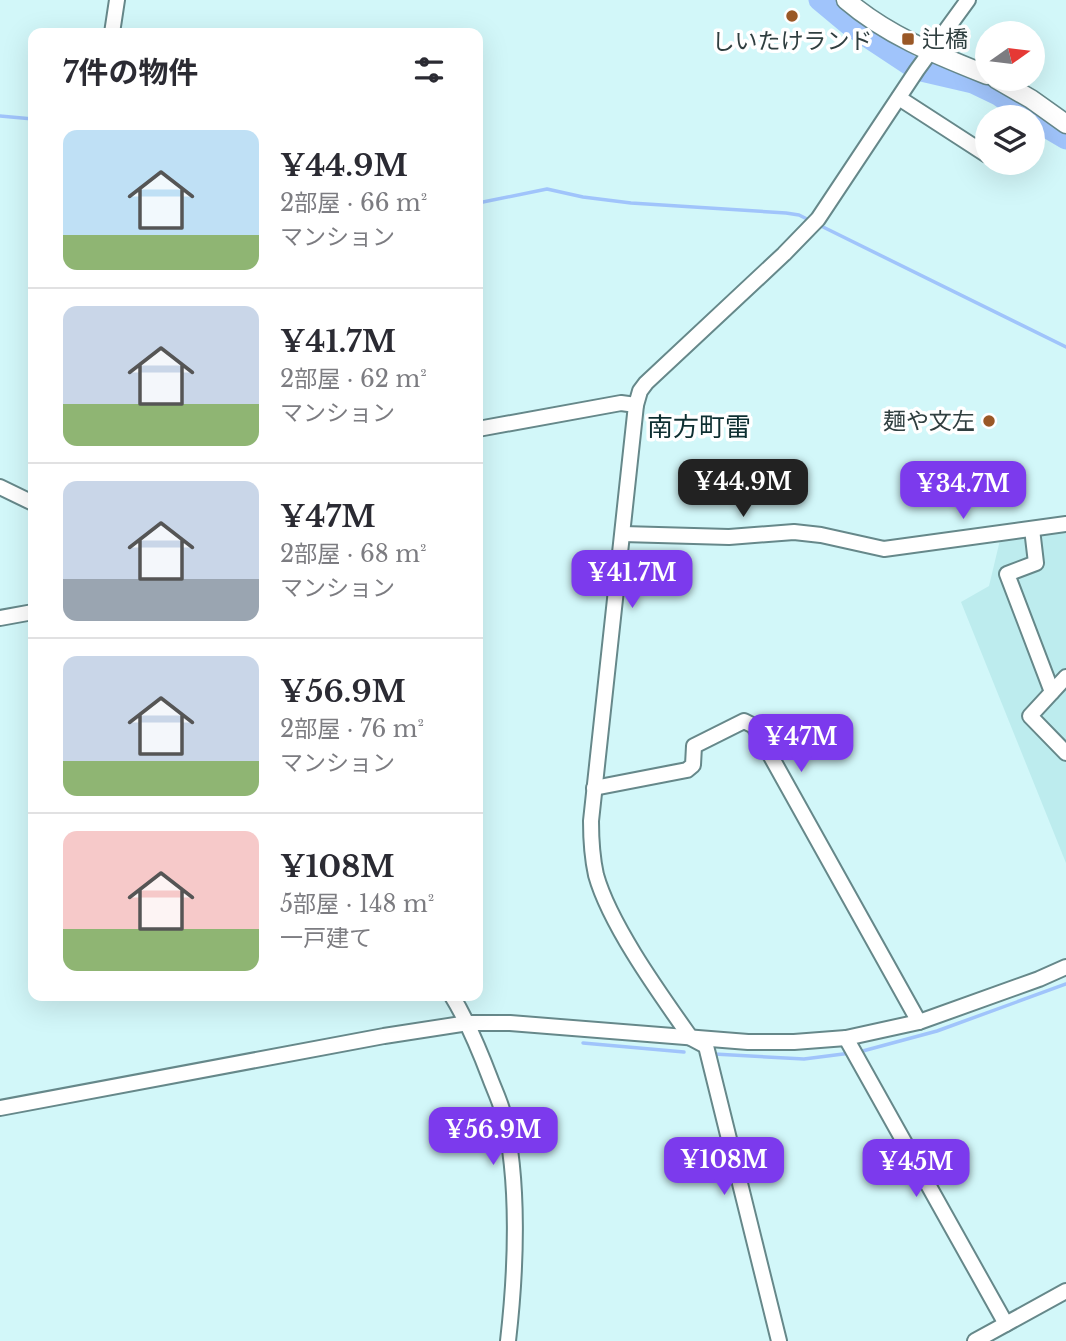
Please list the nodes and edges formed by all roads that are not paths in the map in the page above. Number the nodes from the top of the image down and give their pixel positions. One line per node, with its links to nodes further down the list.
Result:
1 (117, 0): 4 (street)
2 (846, 0): 5 (main road)
3 (968, 0): 5 (street)
4 (113, 28)
5 (931, 53): 6 (main road); 8 (street)
6 (975, 70)
7 (1017, 91): 9 (main road)
8 (899, 98): 10 (street); 11 (street)
9 (1066, 124)
10 (975, 147)
11 (636, 405): 12 (street); 17 (street)
12 (483, 428)
13 (0, 487): 14 (street)
14 (28, 501)
15 (1066, 524): 16 (street)
16 (1032, 529): 17 (street); 21 (street)
17 (623, 534): 23 (street)
18 (28, 613): 19 (street)
19 (0, 618)
20 (1066, 677): 21 (street)
21 (1052, 692): 22 (street)
22 (1066, 753)
23 (594, 788): 26 (street); 28 (street)
24 (1066, 967): 26 (street)
25 (455, 1001): 27 (street)
26 (919, 1021): 29 (street)
27 (468, 1023): 28 (street); 30 (street); 33 (street)
28 (691, 1038): 29 (street); 34 (street)
29 (852, 1047): 32 (street)
30 (0, 1108)
31 (1066, 1291): 32 (street)
32 (1006, 1324): 35 (street)
33 (508, 1341)
34 (779, 1341)
35 (975, 1341)

